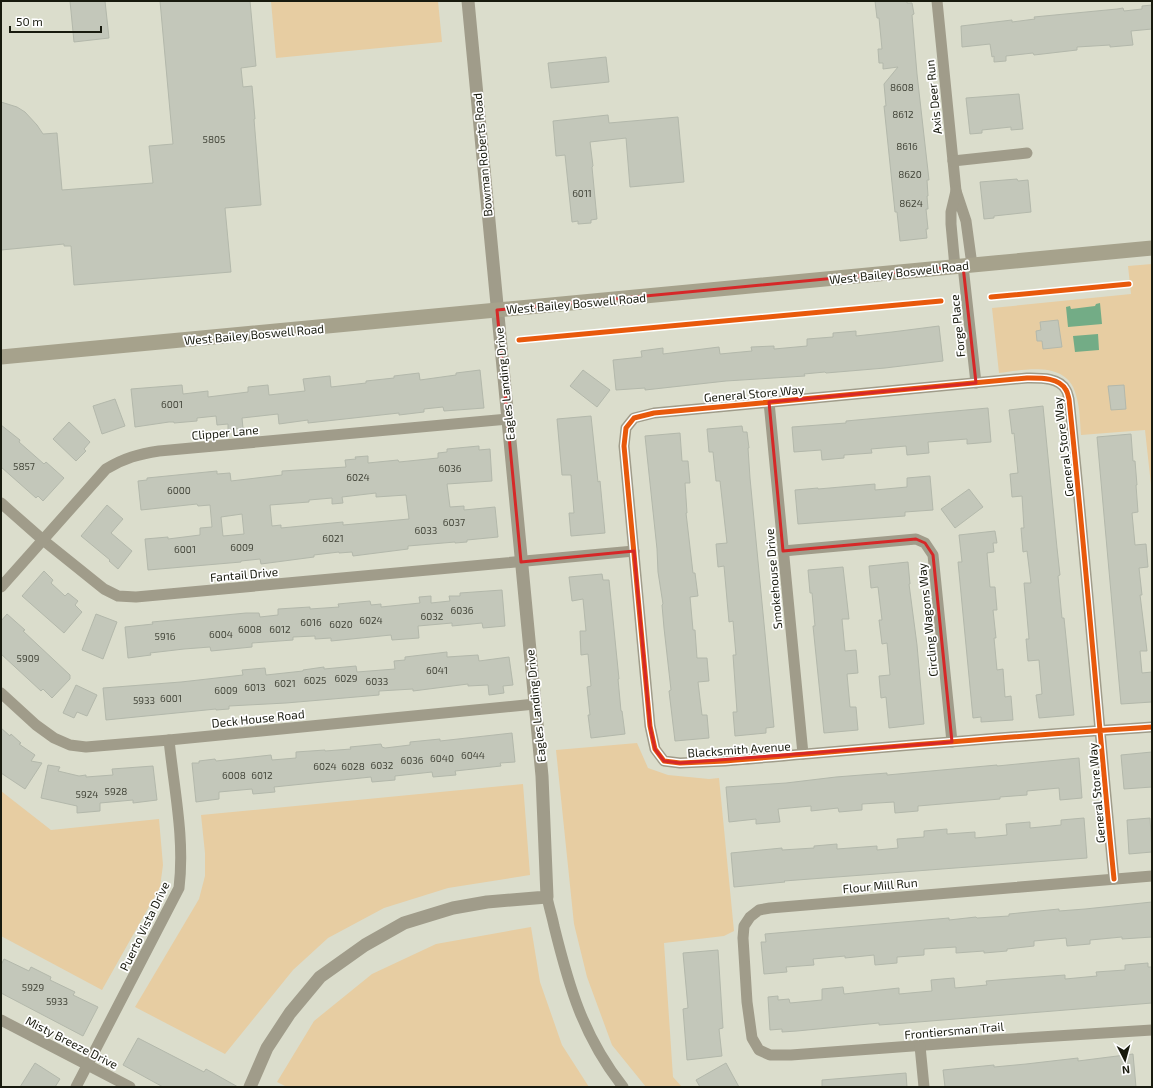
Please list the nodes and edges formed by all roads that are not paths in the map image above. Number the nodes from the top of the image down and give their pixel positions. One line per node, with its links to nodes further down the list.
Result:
1 (468, 1): 8 (street, Bowman Roberts Road)
2 (939, 1): 4 (street, Axis Deer Run)
3 (1027, 153): 4 (street)
4 (952, 161): 5 (street, Axis Deer Run)
5 (956, 191): 7 (street, Axis Deer Run); 7 (street, Axis Deer Run)
6 (1152, 248): 7 (main road, West Bailey Boswell Road)
7 (963, 266): 8 (main road, West Bailey Boswell Road); 10 (street, Forge Place)
8 (497, 310): 9 (main road, West Bailey Boswell Road); 12 (street, Eagles Landing Drive)
9 (1, 358)
10 (976, 383): 11 (street, General Store Way); 23 (street, General Store Way)
11 (769, 402): 13 (street, General Store Way); 17 (street, Smokehouse Drive)
12 (508, 419): 15 (street, Clipper Lane); 18 (street, Eagles Landing Drive)
13 (626, 428): 16 (street, Blacksmith Avenue)
14 (1, 503): 15 (street, Fantail Drive)
15 (43, 540): 18 (street, Fantail Drive); 19 (street, Clipper Lane)
16 (634, 551): 18 (street, Fantail Drive); 26 (street, Blacksmith Avenue)
17 (784, 551): 25 (street, Circling Wagons Way); 26 (street, Smokehouse Drive)
18 (521, 562): 21 (street, Eagles Landing Drive)
19 (1, 587)
20 (1, 694): 24 (street, Deck House Road)
21 (535, 704): 24 (street, Deck House Road); 29 (street, Eagles Landing Drive)
22 (1152, 727): 23 (street, Blacksmith Avenue)
23 (1100, 730): 25 (street, Blacksmith Avenue); 28 (street, General Store Way)
24 (169, 740): 34 (street, Puerto Vista Drive)
25 (952, 742): 26 (street, Blacksmith Avenue)
26 (803, 754)
27 (1152, 876): 28 (street, Flour Mill Run)
28 (1114, 879): 33 (street, Flour Mill Run)
29 (547, 897): 37 (street); 38 (street, Eagles Landing Drive)
30 (1, 1020): 34 (street, Misty Breeze Drive)
31 (1152, 1030): 32 (street, Frontiersman Trail)
32 (920, 1046): 33 (street, Frontiersman Trail); 39 (street)
33 (758, 1050)
34 (88, 1064): 35 (street, Puerto Vista Drive); 36 (street, Misty Breeze Drive)
35 (76, 1087)
36 (130, 1087)
37 (250, 1087)
38 (623, 1087)
39 (924, 1087)

